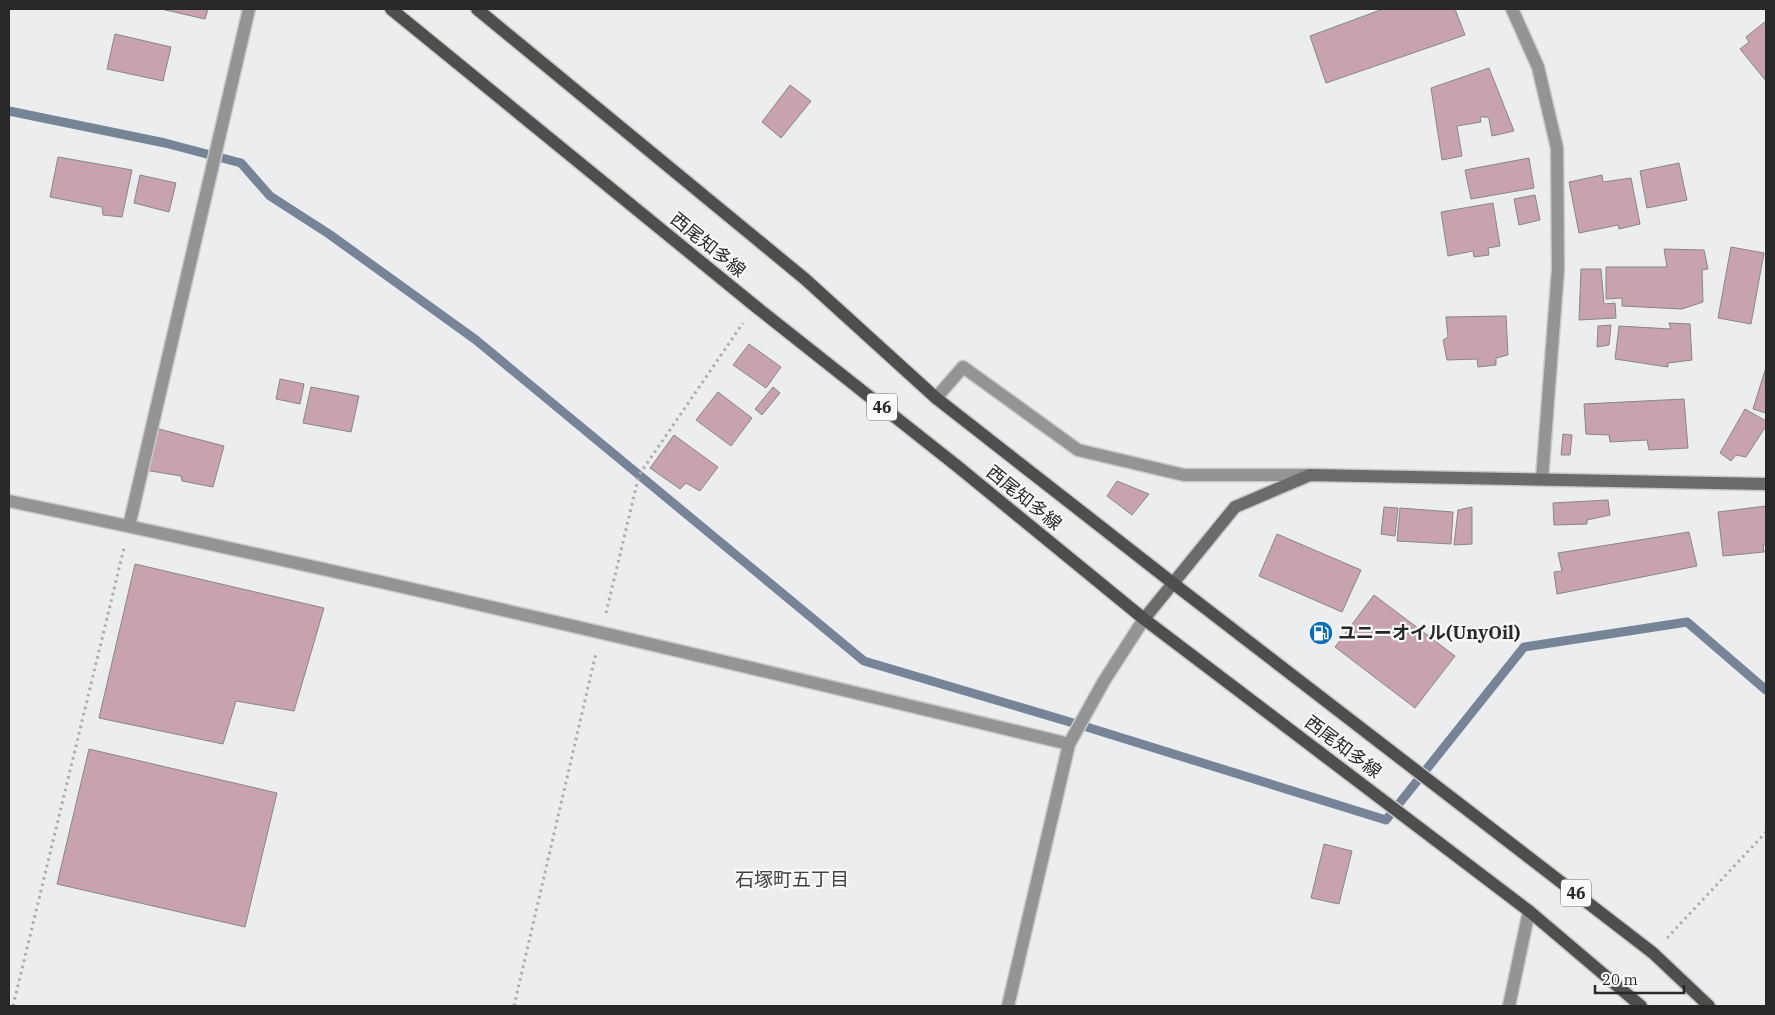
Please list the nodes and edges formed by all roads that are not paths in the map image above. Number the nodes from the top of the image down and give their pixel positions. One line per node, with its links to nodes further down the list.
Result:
1 (250, 9): 10 (street)
2 (392, 9): 12 (main road, 西尾知多線 / 46)
3 (477, 9): 5 (main road, 西尾知多線 / 46)
4 (1512, 9): 7 (street)
5 (936, 398): 6 (street); 11 (main road, 西尾知多線 / 46)
6 (1310, 476): 7 (street); 11 (street)
7 (1542, 479): 8 (street)
8 (1766, 484)
9 (9, 501): 10 (street)
10 (129, 526): 13 (street)
11 (1174, 584): 12 (street); 18 (main road, 西尾知多線 / 46)
12 (1144, 619): 13 (street); 14 (main road, 西尾知多線 / 46)
13 (1069, 744): 15 (street)
14 (1530, 911): 16 (street); 17 (main road, 西尾知多線 / 46)
15 (1008, 1006)
16 (1509, 1006)
17 (1641, 1006)
18 (1709, 1006)

